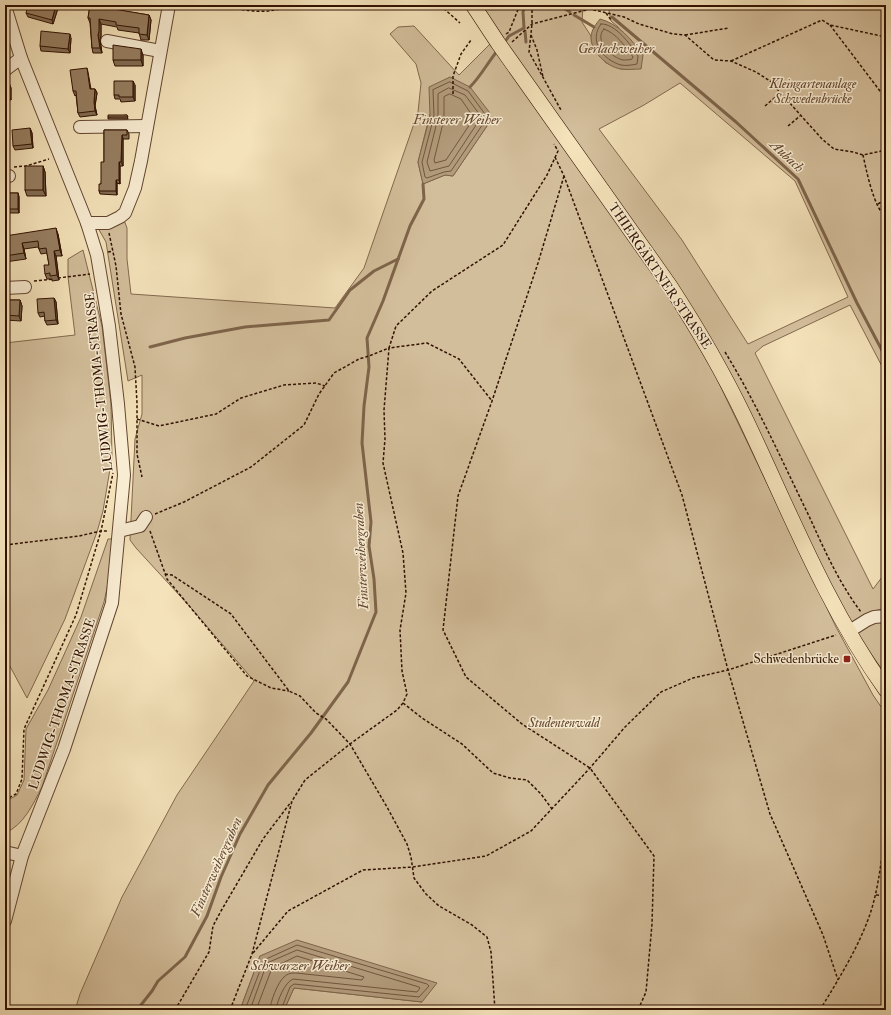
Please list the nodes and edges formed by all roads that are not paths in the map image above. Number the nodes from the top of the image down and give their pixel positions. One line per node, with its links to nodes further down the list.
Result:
1 (169, 5): 5 (street)
2 (473, 5): 16 (main road, THIERGÄRTNER STRASSE)
3 (5, 6): 6 (street, LUDWIG-THOMA-STRASSE)
4 (106, 41): 5 (street)
5 (160, 51): 8 (street)
6 (21, 58): 7 (street); 10 (street, LUDWIG-THOMA-STRASSE)
7 (5, 70)
8 (147, 126): 9 (street); 10 (street)
9 (80, 127)
10 (87, 223): 14 (street, LUDWIG-THOMA-STRASSE)
11 (26, 286): 12 (street)
12 (5, 288)
13 (146, 517): 14 (street)
14 (119, 531): 19 (street, LUDWIG-THOMA-STRASSE)
15 (886, 616): 16 (street)
16 (848, 632): 17 (main road, THIERGÄRTNER STRASSE)
17 (886, 690)
18 (5, 852): 19 (street)
19 (22, 856): 20 (street, LUDWIG-THOMA-STRASSE)
20 (8, 897): 21 (street, LUDWIG-THOMA-STRASSE)
21 (5, 921)

